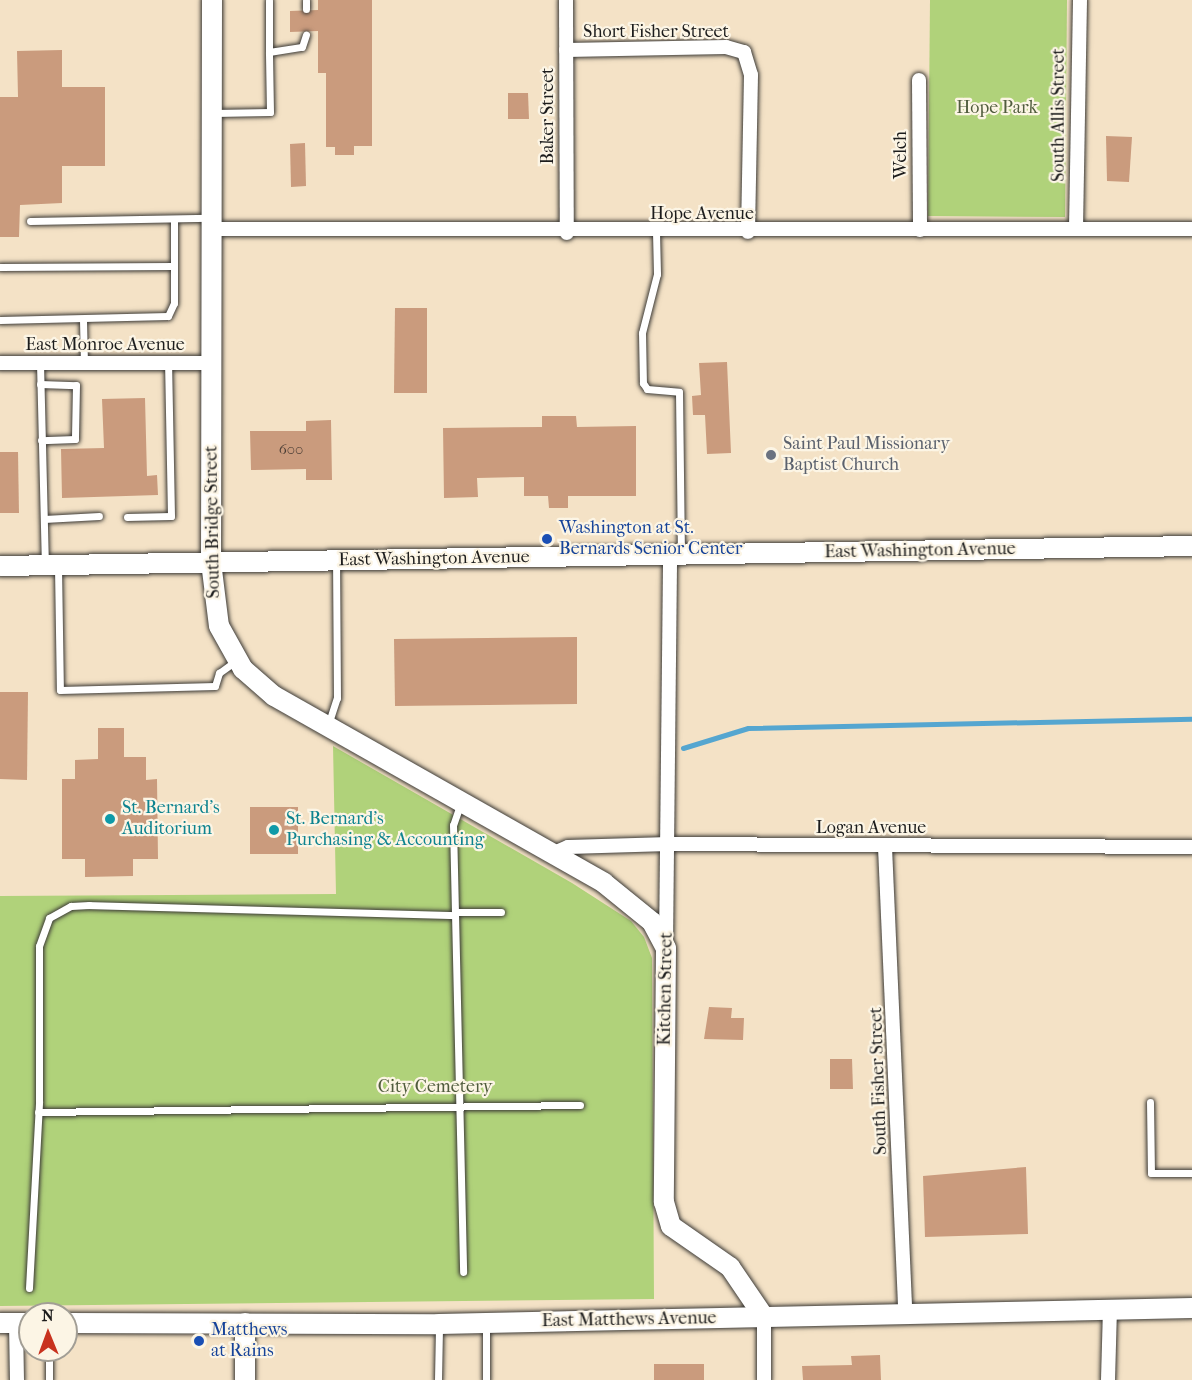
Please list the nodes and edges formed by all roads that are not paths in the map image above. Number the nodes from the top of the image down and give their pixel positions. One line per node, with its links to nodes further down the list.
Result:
1 (213, 0): 11 (street, South Bridge Street)
2 (269, 0): 9 (lane)
3 (306, 0): 6 (lane)
4 (566, 0): 8 (street, Baker Street)
5 (1080, 0): 17 (street, South Allis Street)
6 (306, 9)
7 (306, 35): 9 (lane)
8 (566, 50): 19 (street, Short Fisher Street); 20 (street, Baker Street)
9 (269, 52): 11 (lane)
10 (919, 80): 16 (street, Welch)
11 (212, 113): 14 (street, South Bridge Street)
12 (174, 219): 13 (lane); 14 (lane); 21 (lane)
13 (30, 221)
14 (212, 224): 20 (street, Hope Avenue); 29 (street, South Bridge Street)
15 (1192, 229): 17 (street, Hope Avenue)
16 (920, 230): 17 (street, Hope Avenue); 19 (street, Hope Avenue)
17 (1076, 230)
18 (656, 232): 19 (street, Hope Avenue); 20 (street, Hope Avenue); 36 (lane)
19 (748, 232)
20 (567, 233)
21 (174, 266): 22 (lane); 24 (lane)
22 (0, 267)
23 (0, 320): 24 (lane)
24 (83, 320): 27 (lane)
25 (0, 363): 26 (street, East Monroe Avenue)
26 (40, 363): 27 (street, East Monroe Avenue); 30 (lane)
27 (84, 363): 28 (street, East Monroe Avenue)
28 (168, 363): 29 (street, East Monroe Avenue); 33 (lane)
29 (211, 363): 38 (street, South Bridge Street)
30 (40, 384): 31 (lane); 31 (lane)
31 (41, 440): 34 (lane)
32 (99, 516): 34 (lane)
33 (127, 517)
34 (44, 519): 39 (lane)
35 (1192, 546): 36 (street, East Washington Avenue)
36 (675, 555): 37 (street, East Washington Avenue); 44 (street, Kitchen Street)
37 (336, 560): 38 (street, East Washington Avenue); 42 (lane)
38 (211, 562): 39 (street, East Washington Avenue); 41 (street, South Bridge Street)
39 (52, 565): 40 (street, East Washington Avenue); 41 (lane)
40 (0, 566)
41 (237, 660): 42 (street, South Bridge Street)
42 (328, 727): 43 (street, South Bridge Street)
43 (461, 802): 47 (street, South Bridge Street); 49 (lane)
44 (669, 844): 45 (street, Logan Avenue); 47 (street, Logan Avenue); 50 (street, Kitchen Street)
45 (885, 847): 46 (street, Logan Avenue); 60 (street, South Fisher Street)
46 (1192, 847)
47 (552, 854): 50 (street, South Bridge Street)
48 (501, 912): 49 (lane)
49 (455, 914): 53 (lane); 54 (lane)
50 (666, 948): 61 (street, Kitchen Street)
51 (1150, 1102): 55 (lane)
52 (580, 1105): 53 (lane)
53 (459, 1107): 54 (lane); 56 (lane)
54 (38, 1112): 57 (lane)
55 (1192, 1173)
56 (463, 1272)
57 (29, 1287)
58 (1192, 1308): 59 (street, East Matthews Avenue)
59 (1110, 1310): 60 (street, East Matthews Avenue); 74 (street)
60 (904, 1314): 61 (street, East Matthews Avenue)
61 (764, 1317): 62 (street, East Matthews Avenue); 73 (street)
62 (486, 1322): 66 (street, East Matthews Avenue); 72 (lane)
63 (16, 1323): 68 (street)
64 (78, 1323): 65 (street, East Matthews Avenue)
65 (246, 1323): 66 (street, East Matthews Avenue); 70 (street)
66 (439, 1324): 71 (lane)
67 (49, 1362): 69 (lane)
68 (17, 1380)
69 (49, 1380)
70 (245, 1380)
71 (438, 1380)
72 (486, 1380)
73 (764, 1380)
74 (1108, 1380)

